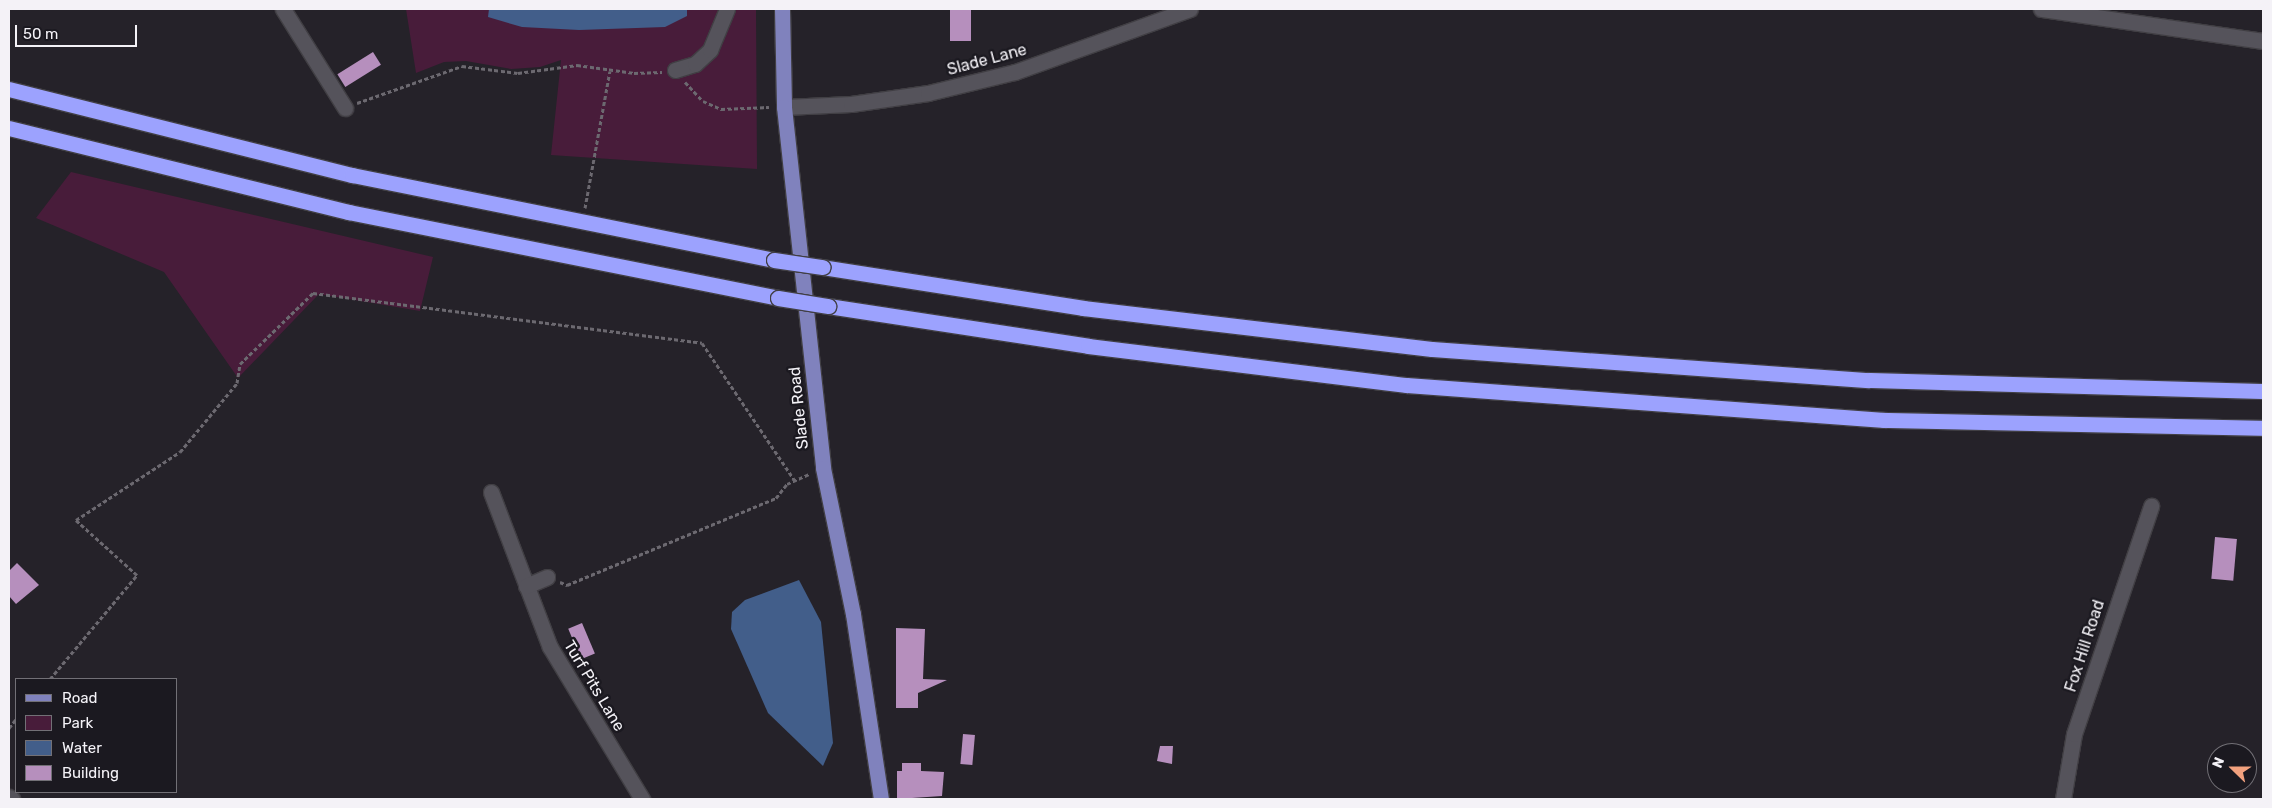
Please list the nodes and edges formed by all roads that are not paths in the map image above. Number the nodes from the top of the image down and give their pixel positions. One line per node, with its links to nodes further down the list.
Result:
1 (283, 9): 10 (street)
2 (726, 9): 7 (street)
3 (782, 9): 9 (main road, Slade Road)
4 (1190, 9): 9 (street, Slade Lane)
5 (2041, 9): 6 (street)
6 (2263, 41)
7 (676, 70)
8 (9, 88): 12 (highway, bridge)
9 (784, 107): 21 (main road, Slade Road)
10 (345, 108)
11 (9, 128): 13 (highway, bridge)
12 (2263, 391)
13 (2263, 428)
14 (491, 492): 17 (street, Turf Pits Lane)
15 (2151, 506): 22 (street, Fox Hill Road)
16 (547, 578): 17 (street)
17 (526, 586): 20 (street, Turf Pits Lane)
18 (9, 796): 19 (street)
19 (12, 799)
20 (642, 799)
21 (881, 799)
22 (2062, 799)

